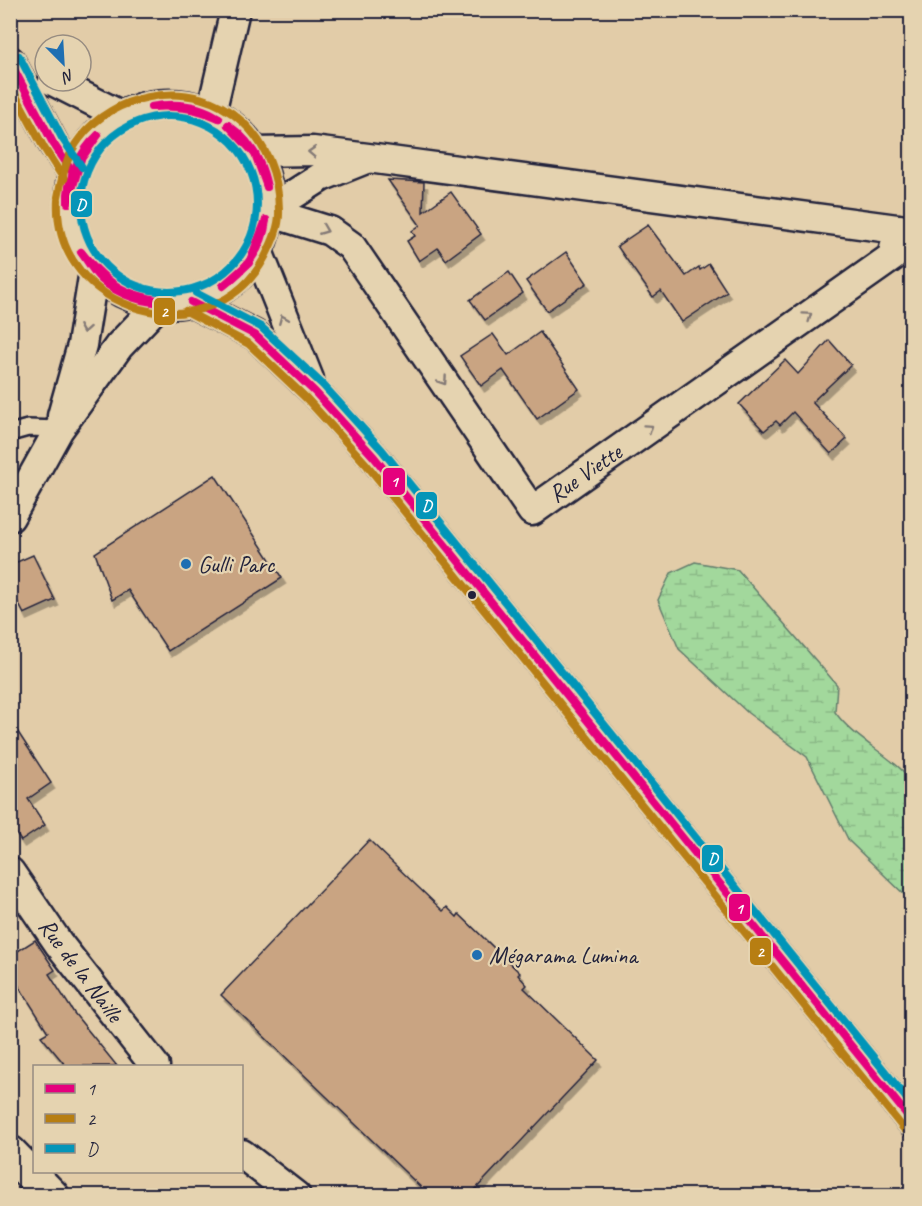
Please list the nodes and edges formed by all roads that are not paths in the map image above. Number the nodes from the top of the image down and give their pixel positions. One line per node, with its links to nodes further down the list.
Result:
1 (235, 10): 5 (street)
2 (10, 59): 3 (street); 9 (street)
3 (33, 71)
4 (77, 93): 6 (street)
5 (211, 113): 6 (street); 7 (street)
6 (122, 116): 9 (street)
7 (255, 152): 8 (street, Rue Viette, one-way to 7); 10 (street)
8 (368, 158): 10 (street, Rue Viette); 11 (street, Rue Viette)
9 (73, 173): 13 (street)
10 (269, 211): 11 (street, Rue Viette, one-way to 11); 12 (street)
11 (905, 230)
12 (258, 251): 14 (street); 16 (street, one-way to 12)
13 (94, 271): 15 (street); 17 (street, one-way to 17)
14 (191, 302): 15 (street); 16 (street)
15 (159, 304): 17 (street)
16 (315, 392): 22 (street)
17 (59, 429): 18 (lane); 19 (street)
18 (10, 433)
19 (10, 517)
20 (10, 872): 21 (street, Rue de la Naille)
21 (154, 1065)
22 (912, 1122)
23 (10, 1153): 25 (main road)
24 (243, 1155): 26 (street)
25 (52, 1196)
26 (296, 1196)

